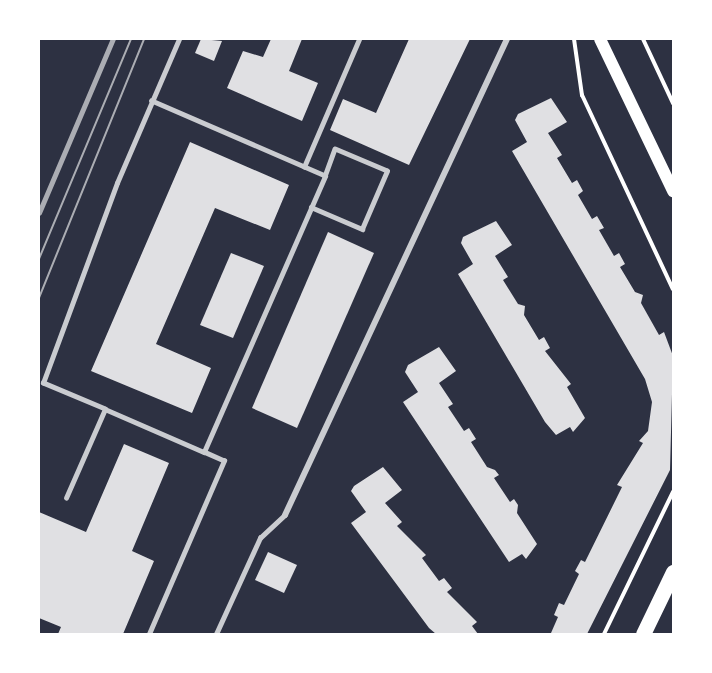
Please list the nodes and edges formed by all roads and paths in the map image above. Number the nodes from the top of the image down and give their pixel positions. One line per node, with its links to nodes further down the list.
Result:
1 (179, 39): 7 (lane)
2 (359, 39): 9 (lane)
3 (507, 39): 18 (street)
4 (574, 39): 13 (path)
5 (600, 39): 11 (main road)
6 (643, 39): 8 (path)
7 (152, 101): 9 (lane); 14 (lane)
8 (673, 103)
9 (304, 167): 10 (lane)
10 (325, 176): 12 (lane); 12 (lane)
11 (673, 191)
12 (311, 207): 15 (lane)
13 (673, 289)
14 (105, 410): 15 (lane); 17 (lane)
15 (204, 452): 20 (lane)
16 (673, 492): 22 (path)
17 (66, 498)
18 (285, 515): 21 (lane)
19 (673, 572): 23 (main road)
20 (149, 634)
21 (216, 634)
22 (604, 634)
23 (643, 634)

